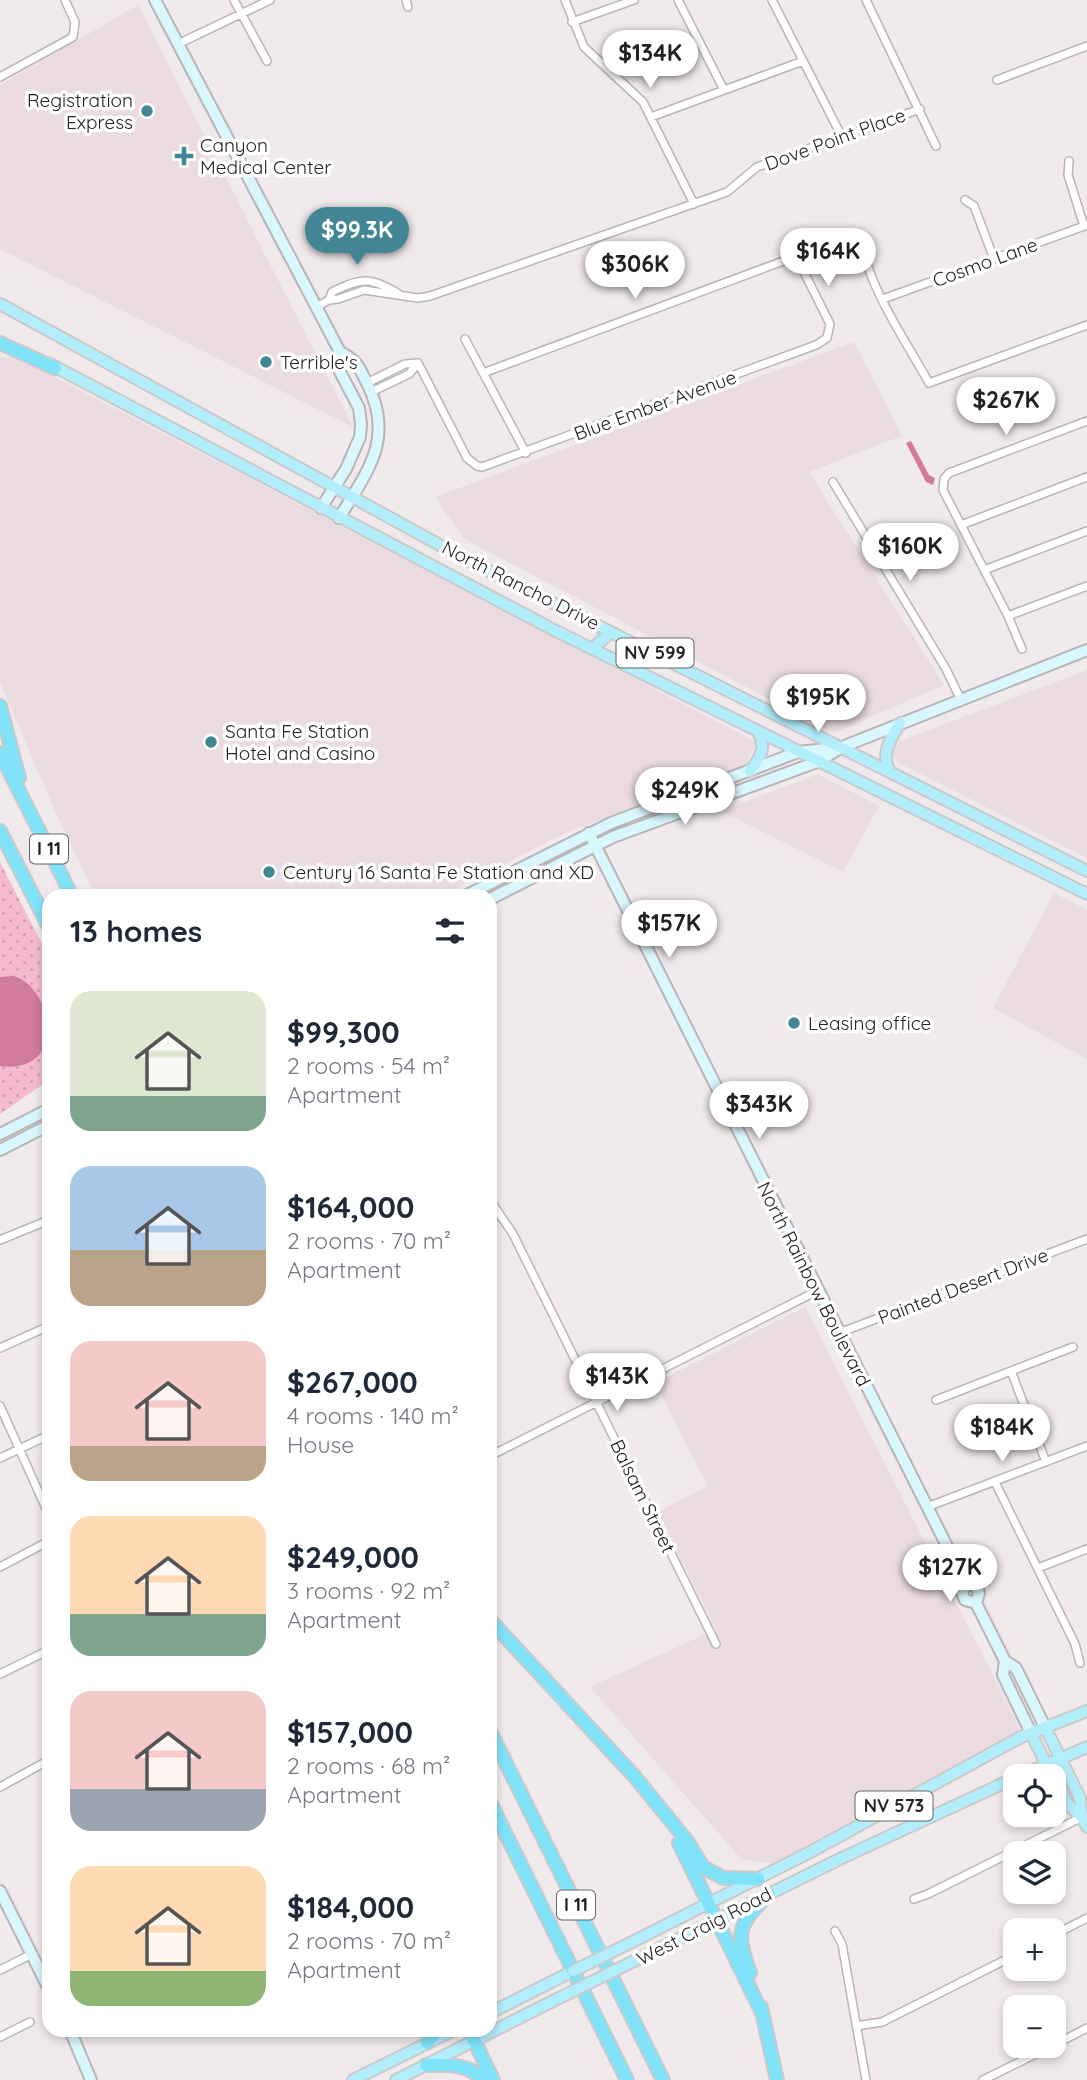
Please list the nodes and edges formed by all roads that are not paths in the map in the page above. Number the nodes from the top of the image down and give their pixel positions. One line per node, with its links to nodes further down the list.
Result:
1 (65, 0): 16 (street)
2 (155, 0): 12 (main road)
3 (234, 0): 10 (street)
4 (270, 0): 10 (street)
5 (565, 0): 11 (street)
6 (635, 0): 11 (street)
7 (678, 0): 18 (street)
8 (772, 0): 15 (street)
9 (866, 0): 19 (street)
10 (241, 14): 12 (street); 14 (street)
11 (572, 22): 20 (street)
12 (178, 44): 31 (main road)
13 (1087, 46): 17 (street)
14 (267, 61)
15 (803, 61): 18 (street); 21 (street)
16 (0, 77)
17 (997, 80)
18 (724, 90): 20 (street)
19 (920, 109): 21 (street, Dove Point Place); 22 (street)
20 (651, 117): 25 (street)
21 (842, 137): 25 (street, Dove Point Place)
22 (936, 146)
23 (1069, 161): 26 (street)
24 (965, 200): 28 (street)
25 (694, 204): 31 (street, Dove Point Place)
26 (1085, 225): 28 (street, Cosmo Lane)
27 (861, 237): 29 (street)
28 (994, 259): 29 (street, Cosmo Lane)
29 (883, 299): 32 (street)
30 (0, 304): 44 (main road, North Rancho Drive / NV 599)
31 (316, 307): 36 (main road)
32 (1087, 325)
33 (0, 337): 37 (main road, North Rancho Drive)
34 (465, 339): 38 (street)
35 (0, 343): 37 (highway)
36 (340, 352): 39 (main road); 44 (main road)
37 (55, 368): 46 (main road, North Rancho Drive / NV 599)
38 (483, 373): 41 (street); 41 (street, Blue Ember Avenue)
39 (369, 387): 41 (street, Blue Ember Avenue); 45 (main road)
40 (1087, 421): 48 (street)
41 (526, 453)
42 (1087, 477): 48 (street)
43 (833, 482): 57 (street)
44 (335, 486): 45 (main road, North Rancho Drive / NV 599); 46 (main road)
45 (353, 496): 47 (main road); 53 (main road, North Rancho Drive / NV 599)
46 (321, 508): 47 (main road, North Rancho Drive / NV 599)
47 (339, 518): 54 (main road, North Rancho Drive / NV 599)
48 (961, 525): 50 (street)
49 (1087, 531): 50 (street)
50 (984, 570): 52 (street)
51 (1087, 586): 52 (street)
52 (1008, 616): 55 (street)
53 (611, 632): 54 (main road); 61 (main road, North Rancho Drive / NV 599)
54 (592, 649): 60 (main road, North Rancho Drive / NV 599)
55 (1022, 649)
56 (1087, 650): 57 (main road)
57 (960, 698): 59 (main road)
58 (0, 706): 67 (highway)
59 (900, 723): 61 (main road); 65 (main road)
60 (758, 733): 62 (main road, North Rancho Drive / NV 599); 66 (main road)
61 (842, 747): 62 (main road); 64 (main road); 65 (main road, North Rancho Drive / NV 599)
62 (799, 752): 64 (main road, North Rancho Drive / NV 599); 66 (main road)
63 (0, 753): 67 (highway, I 11)
64 (817, 762): 70 (main road); 78 (main road, North Rancho Drive / NV 599)
65 (889, 770): 74 (main road, North Rancho Drive / NV 599)
66 (750, 771): 69 (main road)
67 (25, 802): 76 (highway, I 11)
68 (0, 831): 80 (highway, I 11)
69 (589, 834): 70 (main road, North Rainbow Boulevard); 71 (main road)
70 (595, 845): 73 (main road); 89 (main road, North Rainbow Boulevard)
71 (539, 858): 72 (main road); 73 (main road)
72 (522, 867): 75 (main road); 77 (main road)
73 (545, 870): 75 (main road)
74 (1087, 871)
75 (527, 879): 79 (main road)
76 (68, 889)
77 (482, 889)
78 (1087, 894)
79 (497, 895)
80 (42, 913)
81 (42, 1113): 83 (main road)
82 (42, 1129): 84 (main road)
83 (0, 1134)
84 (0, 1150)
85 (497, 1210): 96 (street, Balsam Street)
86 (42, 1223): 88 (street)
87 (1087, 1238): 91 (street, Painted Desert Drive)
88 (0, 1240)
89 (817, 1291): 91 (main road, North Rainbow Boulevard); 96 (street)
90 (42, 1329): 93 (street)
91 (839, 1334): 106 (main road, North Rainbow Boulevard)
92 (1073, 1347): 94 (street)
93 (0, 1349)
94 (1011, 1371): 95 (street); 103 (street)
95 (936, 1401)
96 (597, 1403): 101 (street); 112 (street, Balsam Street)
97 (0, 1406): 100 (street)
98 (42, 1438): 100 (street)
99 (1087, 1446): 103 (street)
100 (19, 1449): 102 (street); 105 (street)
101 (497, 1453)
102 (0, 1458)
103 (1046, 1462): 104 (street)
104 (995, 1482): 106 (street); 110 (street)
105 (42, 1500)
106 (927, 1507): 114 (main road, North Rainbow Boulevard)
107 (42, 1545): 109 (street)
108 (1087, 1549): 110 (street)
109 (0, 1567)
110 (1038, 1568): 115 (street)
111 (497, 1628): 129 (highway)
112 (716, 1644)
113 (42, 1653): 116 (street)
114 (1004, 1661): 118 (main road, North Rainbow Boulevard); 119 (main road, North Rainbow Boulevard)
115 (1080, 1663)
116 (0, 1674)
117 (1087, 1711): 118 (main road, West Craig Road / NV 573)
118 (1045, 1727): 119 (main road, West Craig Road / NV 573); 122 (main road, North Rainbow Boulevard)
119 (1031, 1733): 124 (main road, North Rainbow Boulevard); 131 (main road, West Craig Road / NV 573)
120 (497, 1745): 166 (highway, I 11)
121 (1087, 1747): 122 (main road)
122 (1060, 1757): 124 (main road); 130 (main road, North Rainbow Boulevard)
123 (42, 1764): 126 (street)
124 (1046, 1764)
125 (1003, 1785): 133 (main road, West Craig Road / NV 573)
126 (0, 1787)
127 (1066, 1801): 130 (main road, North Rainbow Boulevard)
128 (497, 1816): 165 (highway, I 11)
129 (666, 1818): 131 (highway); 135 (highway)
130 (1084, 1822): 134 (street)
131 (758, 1879): 135 (main road, West Craig Road / NV 573)
132 (0, 1891): 140 (main road)
133 (769, 1894): 137 (main road, West Craig Road / NV 573); 145 (highway)
134 (914, 1899)
135 (709, 1904): 137 (highway); 144 (main road, West Craig Road / NV 573, bridge)
136 (1087, 1918): 138 (street)
137 (716, 1920): 145 (highway); 147 (main road, West Craig Road / NV 573, bridge)
138 (1066, 1929)
139 (835, 1931): 148 (street)
140 (32, 1954): 142 (street); 143 (main road)
141 (1003, 1961): 148 (street)
142 (0, 1970)
143 (42, 1975)
144 (497, 2010)
145 (762, 2012): 167 (highway)
146 (30, 2022): 150 (street)
147 (497, 2025)
148 (856, 2026): 168 (street)
149 (1087, 2028): 156 (street)
150 (0, 2037)
151 (72, 2037): 160 (main road)
152 (432, 2037): 157 (highway)
153 (439, 2037): 157 (main road)
154 (469, 2037): 159 (main road, West Craig Road)
155 (472, 2037): 164 (highway)
156 (1066, 2038)
157 (427, 2043): 161 (main road)
158 (1027, 2058): 169 (street)
159 (426, 2065): 162 (main road, West Craig Road); 163 (highway)
160 (91, 2080)
161 (353, 2080)
162 (396, 2080)
163 (484, 2080)
164 (493, 2080)
165 (627, 2080)
166 (663, 2080)
167 (777, 2080)
168 (866, 2080)
169 (984, 2080)

